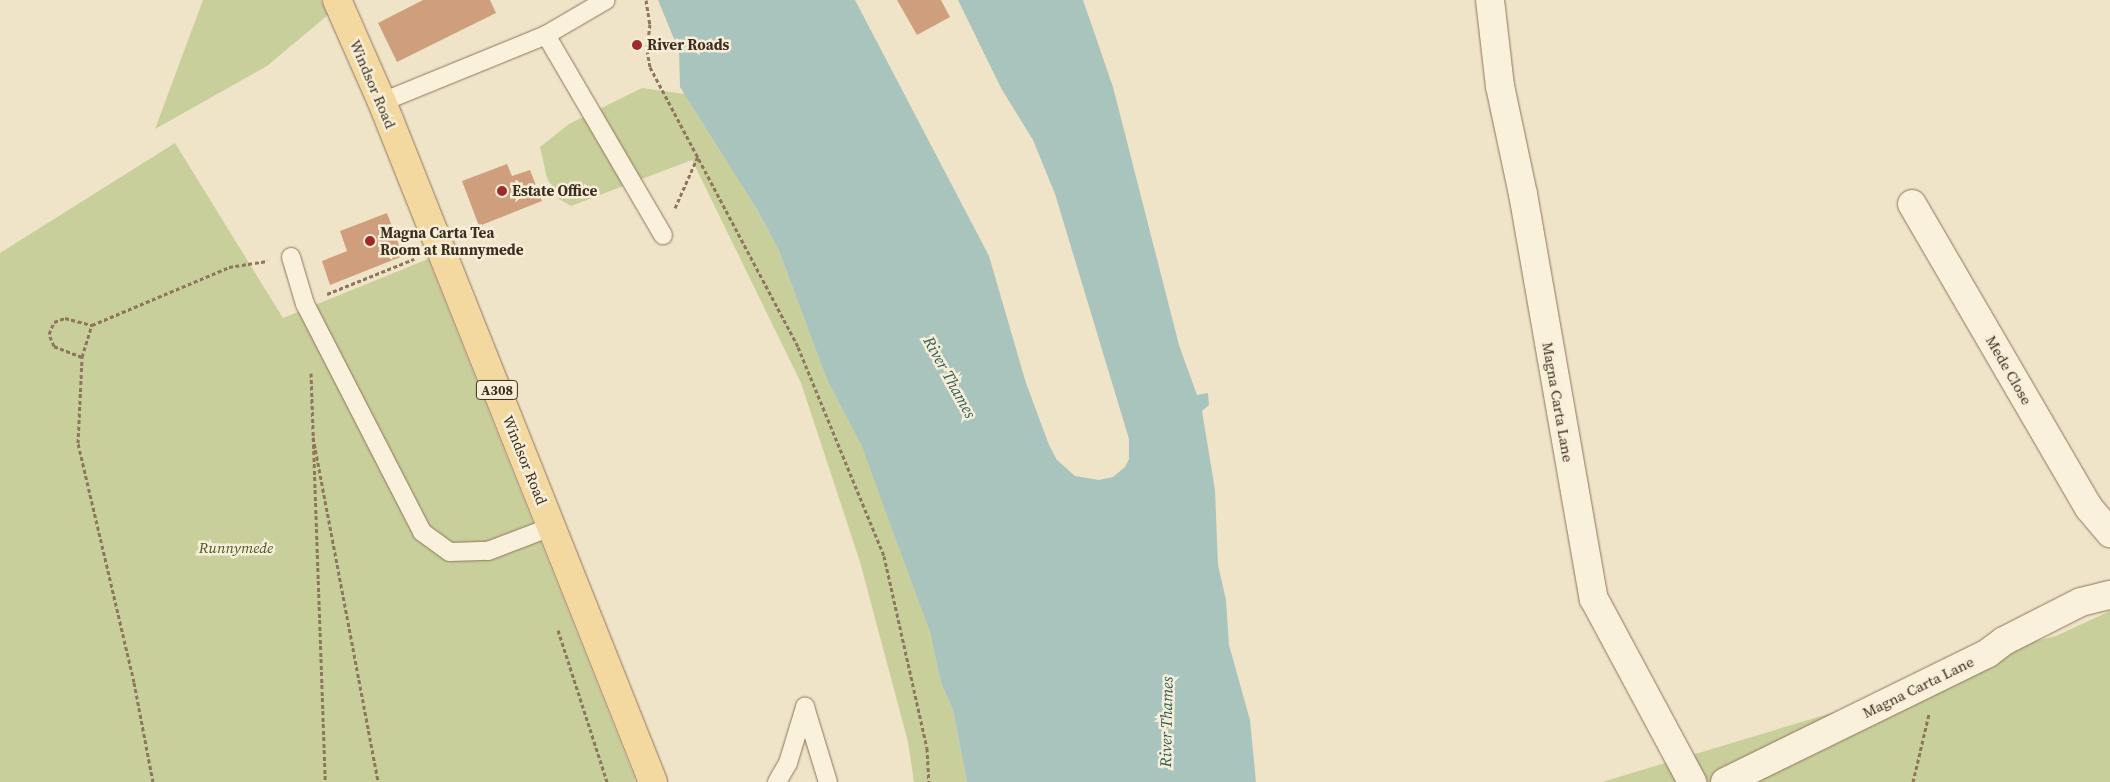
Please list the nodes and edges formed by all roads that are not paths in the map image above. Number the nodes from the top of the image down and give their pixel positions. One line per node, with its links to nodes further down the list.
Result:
1 (337, 0): 5 (main road, Windsor Road / A308)
2 (606, 0): 4 (lane)
3 (1490, 0): 15 (street, Magna Carta Lane)
4 (546, 35): 5 (lane); 7 (lane)
5 (382, 102): 9 (main road, Windsor Road / A308)
6 (1912, 204): 10 (street, Mede Close)
7 (663, 235)
8 (291, 257): 9 (lane)
9 (552, 527): 12 (main road, Windsor Road / A308)
10 (2110, 533)
11 (2110, 595): 16 (street, Magna Carta Lane)
12 (653, 782)
13 (777, 782): 14 (lane)
14 (828, 782)
15 (1692, 782)
16 (1725, 782)

